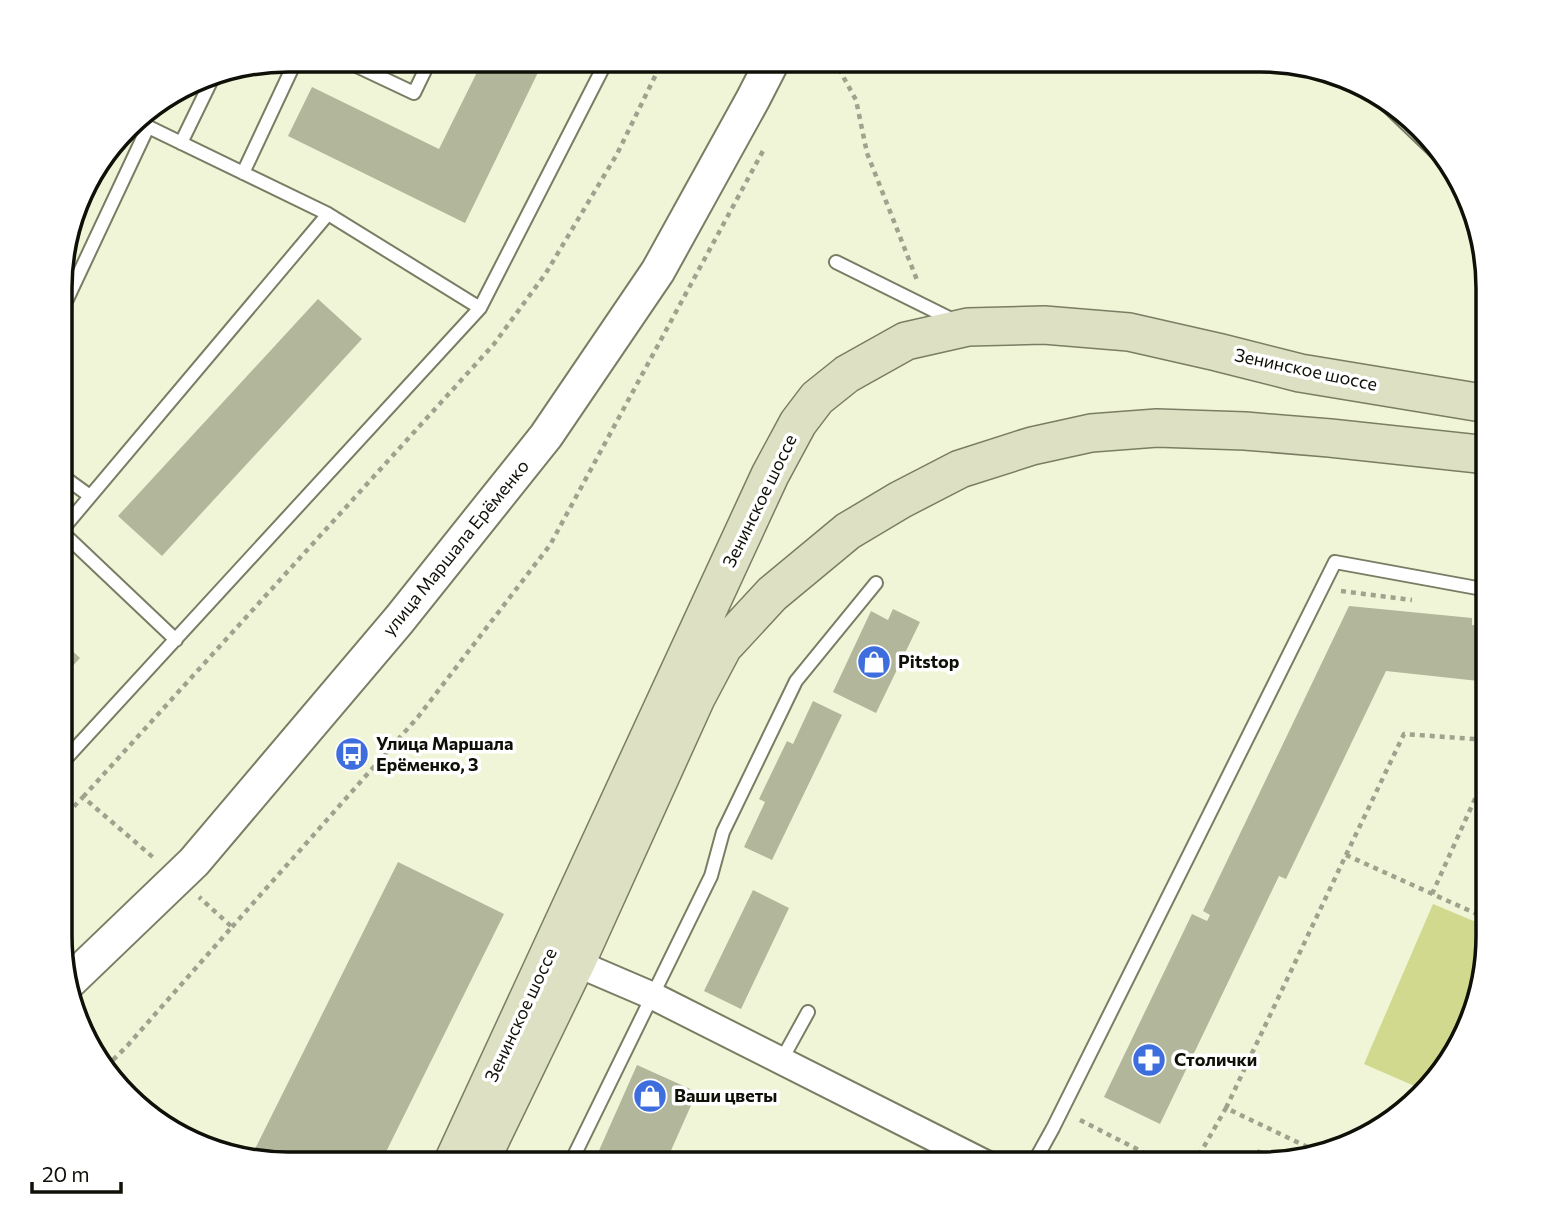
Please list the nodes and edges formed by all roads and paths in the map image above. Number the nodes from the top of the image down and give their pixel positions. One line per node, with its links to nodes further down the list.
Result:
1 (290, 72): 13 (lane)
2 (369, 72): 3 (lane)
3 (424, 72)
4 (601, 72): 18 (lane)
5 (657, 72): 34 (path)
6 (767, 72): 37 (street, улица Маршала Ерёменко)
7 (841, 72): 17 (path)
8 (208, 87): 11 (lane)
9 (145, 125): 10 (lane)
10 (148, 127): 11 (lane); 16 (lane)
11 (181, 143): 13 (lane)
12 (765, 149): 40 (path)
13 (243, 173): 14 (lane)
14 (328, 214): 18 (lane); 23 (lane)
15 (836, 262): 17 (lane)
16 (72, 289)
17 (928, 307): 19 (lane)
18 (480, 308): 30 (lane)
19 (968, 327): 20 (main road, Зенинское шоссе); 50 (main road, Зенинское шоссе)
20 (1476, 402)
21 (1476, 455): 41 (main road, Зенинское шоссе)
22 (72, 483): 23 (lane)
23 (90, 496): 24 (lane)
24 (72, 518)
25 (72, 541): 30 (lane)
26 (876, 583): 43 (lane)
27 (1476, 588): 54 (lane)
28 (1336, 590): 29 (path)
29 (1419, 601)
30 (176, 639): 32 (lane)
31 (1476, 739): 36 (path)
32 (72, 752)
33 (1476, 796): 38 (path)
34 (83, 797): 35 (path); 37 (path)
35 (72, 808)
36 (1346, 855): 38 (path); 47 (path)
37 (177, 878): 40 (path); 42 (street, улица Маршала Ерёменко)
38 (1432, 894): 39 (path)
39 (1476, 914)
40 (232, 927): 45 (path)
41 (576, 963): 43 (street); 51 (main road, Зенинское шоссе)
42 (76, 976)
43 (653, 996): 46 (street); 52 (lane)
44 (808, 1012): 46 (lane)
45 (112, 1061)
46 (781, 1061): 53 (street)
47 (1226, 1108): 49 (path); 56 (path)
48 (1074, 1118): 55 (path)
49 (1307, 1147)
50 (458, 1152)
51 (485, 1152)
52 (576, 1152)
53 (962, 1152)
54 (1040, 1152)
55 (1142, 1152)
56 (1201, 1152)

